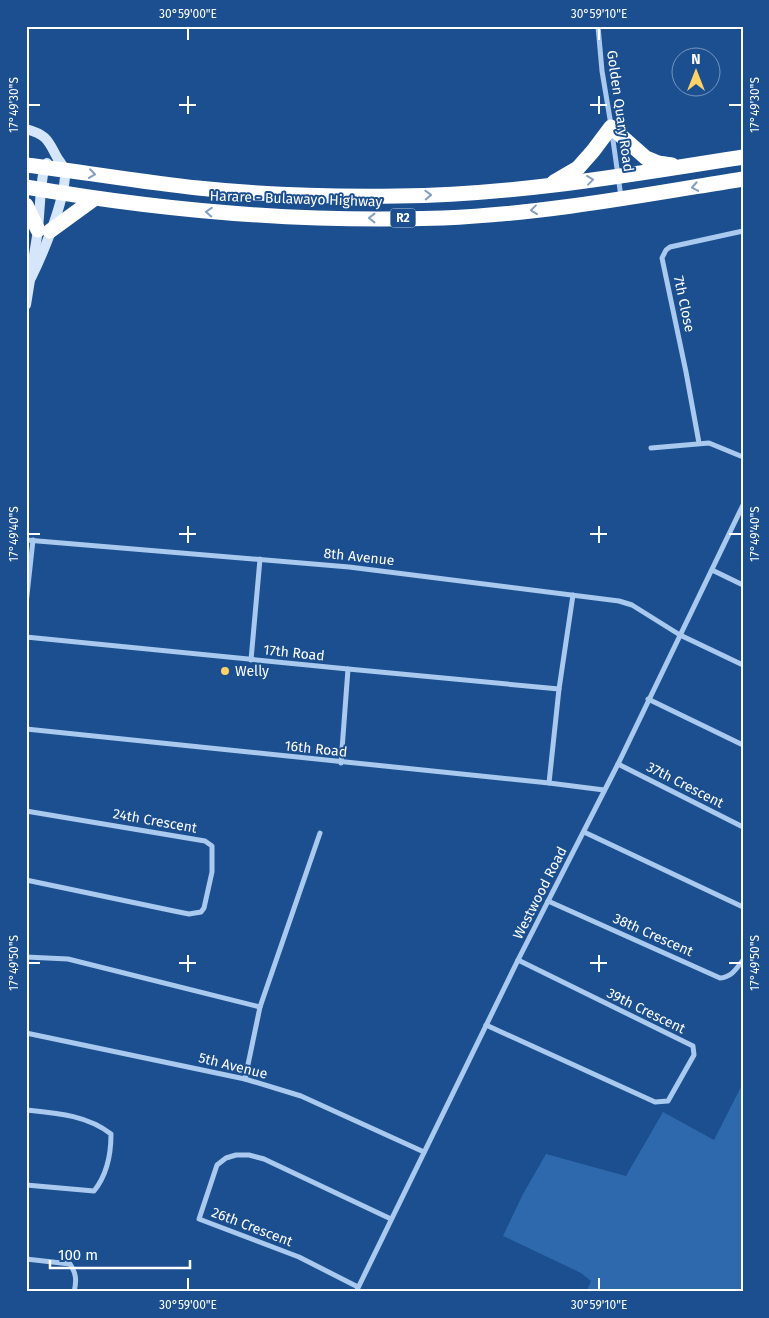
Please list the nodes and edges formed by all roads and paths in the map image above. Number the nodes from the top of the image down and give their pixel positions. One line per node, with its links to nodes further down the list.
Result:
1 (598, 26): 2 (street, Golden Quary Road)
2 (611, 127): 8 (highway); 10 (street, Golden Quary Road); 12 (highway)
3 (26, 129): 4 (street)
4 (55, 153): 7 (street); 9 (street)
5 (743, 156): 8 (highway, Harare - Bulawayo Highway / R2)
6 (26, 164): 7 (highway, Harare - Bulawayo Highway / R2)
7 (44, 167): 9 (highway, Harare - Bulawayo Highway / R2); 13 (street)
8 (681, 167): 10 (highway, Harare - Bulawayo Highway / R2)
9 (65, 170): 12 (highway, Harare - Bulawayo Highway / R2, one-way to 12); 14 (street)
10 (618, 177): 12 (highway, Harare - Bulawayo Highway / R2, one-way to 10); 16 (street, Golden Quary Road)
11 (743, 179): 16 (highway, Harare - Bulawayo Highway / R2, one-way to 16)
12 (548, 185)
13 (34, 188): 14 (highway, Harare - Bulawayo Highway / R2); 18 (street)
14 (62, 193): 15 (highway, Harare - Bulawayo Highway / R2); 18 (street)
15 (94, 199): 16 (highway, Harare - Bulawayo Highway / R2, one-way to 15); 18 (highway)
16 (621, 199)
17 (26, 205): 18 (highway)
18 (44, 231): 20 (street)
19 (743, 231): 21 (street, 7th Close)
20 (26, 305)
21 (699, 443): 22 (street); 23 (street)
22 (651, 448)
23 (743, 457)
24 (743, 506): 28 (street, Westwood Road)
25 (26, 540): 26 (street, 8th Avenue)
26 (34, 540): 27 (street, 8th Avenue); 31 (street)
27 (260, 559): 30 (street, 8th Avenue); 34 (street)
28 (712, 570): 29 (street); 32 (street, Westwood Road)
29 (743, 585)
30 (573, 595): 32 (street, 8th Avenue); 37 (street)
31 (26, 604)
32 (680, 635): 35 (street, 8th Avenue); 38 (street, Westwood Road)
33 (26, 637): 34 (street, 17th Road)
34 (251, 660): 36 (street, 17th Road)
35 (743, 665)
36 (348, 669): 37 (street, 17th Road); 41 (street)
37 (559, 688): 43 (street)
38 (648, 699): 40 (street); 42 (street, Westwood Road)
39 (26, 729): 41 (street, 16th Road)
40 (743, 745)
41 (342, 763): 43 (street, 16th Road)
42 (618, 764): 44 (street, Westwood Road); 46 (street, 37th Crescent)
43 (549, 783): 44 (street, 16th Road)
44 (604, 790): 48 (street, Westwood Road)
45 (26, 810): 49 (street, 24th Crescent)
46 (743, 827)
47 (320, 832): 55 (street)
48 (584, 832): 50 (street, Westwood Road); 51 (street)
49 (26, 880)
50 (548, 901): 53 (street, Westwood Road); 54 (street, 38th Crescent)
51 (743, 907)
52 (26, 957): 55 (street)
53 (518, 960): 56 (street, Westwood Road); 56 (street, 39th Crescent)
54 (743, 960)
55 (260, 1007): 58 (street)
56 (486, 1025): 60 (street, Westwood Road)
57 (26, 1033): 58 (street, 5th Avenue)
58 (245, 1079): 60 (street, 5th Avenue)
59 (26, 1110): 61 (street)
60 (424, 1152): 62 (street, Westwood Road)
61 (26, 1185)
62 (392, 1219): 64 (street, Westwood Road); 64 (street, 26th Crescent)
63 (26, 1259): 65 (street)
64 (357, 1289)
65 (74, 1292)

